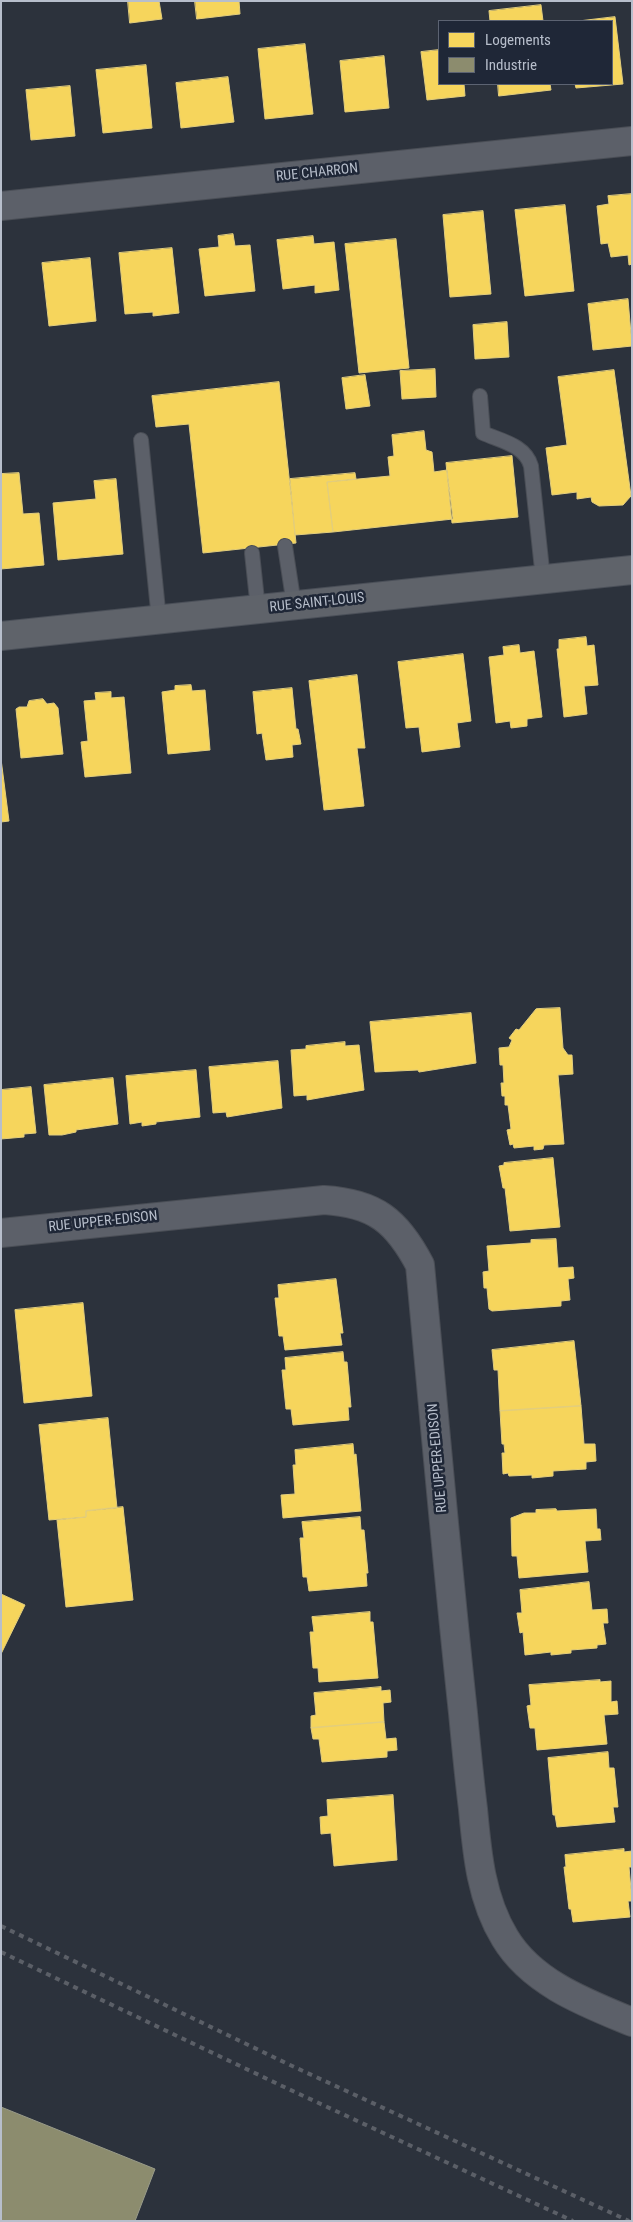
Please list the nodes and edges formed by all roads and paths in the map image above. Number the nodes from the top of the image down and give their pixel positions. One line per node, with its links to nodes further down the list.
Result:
1 (632, 141): 2 (street, RUE CHARRON)
2 (1, 206)
3 (480, 396): 8 (lane)
4 (141, 440): 11 (lane)
5 (285, 546): 9 (lane)
6 (252, 553): 10 (lane)
7 (632, 570): 8 (main road, RUE SAINT-LOUIS)
8 (543, 580): 9 (main road, RUE SAINT-LOUIS)
9 (294, 605): 10 (main road, RUE SAINT-LOUIS)
10 (258, 609): 11 (main road, RUE SAINT-LOUIS)
11 (159, 620): 12 (main road, RUE SAINT-LOUIS)
12 (1, 636)
13 (1, 1233): 14 (street, RUE UPPER-EDISON)
14 (632, 2022)

